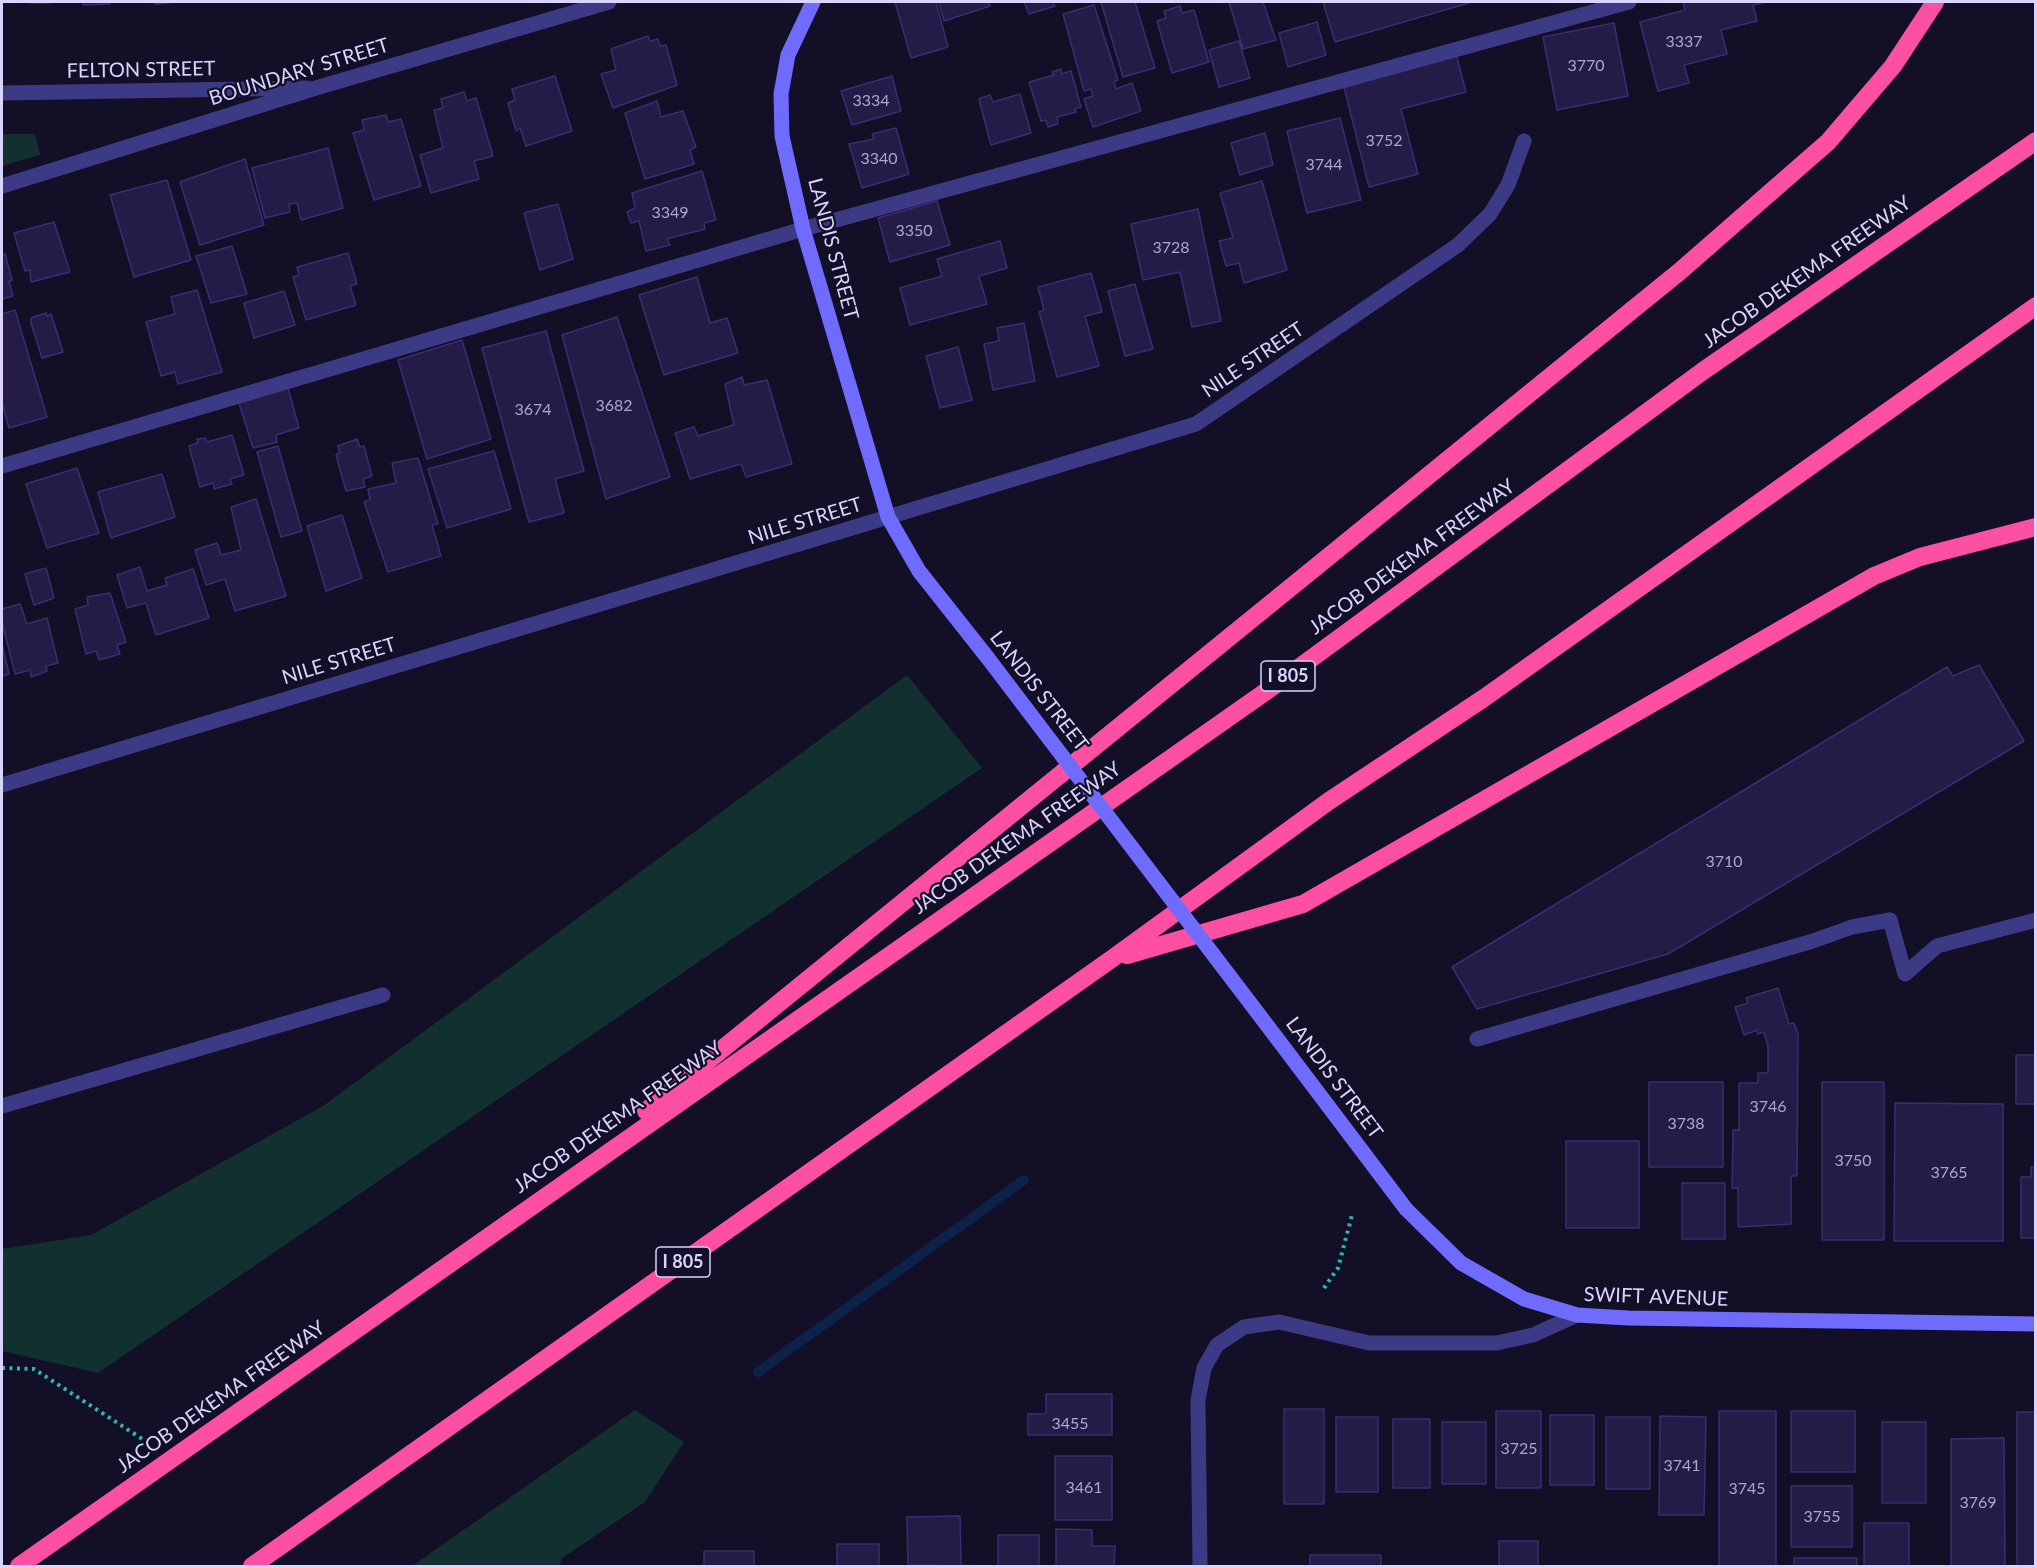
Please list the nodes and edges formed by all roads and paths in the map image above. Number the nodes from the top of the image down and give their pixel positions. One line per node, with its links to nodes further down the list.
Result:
1 (609, 2): 5 (street, BOUNDARY STREET)
2 (813, 2): 10 (main road, LANDIS STREET)
3 (1629, 2): 10 (street)
4 (1935, 2): 21 (highway)
5 (316, 88): 6 (street, FELTON STREET); 9 (street, BOUNDARY STREET)
6 (2, 93)
7 (1524, 141): 13 (street, NILE STREET)
8 (2036, 141): 21 (highway, JACOB DEKEMA FREEWAY / I 805)
9 (2, 186)
10 (803, 229): 12 (street); 13 (main road, LANDIS STREET)
11 (2036, 306): 17 (highway, I 805)
12 (2, 466)
13 (888, 517): 15 (street, NILE STREET); 24 (main road, LANDIS STREET, bridge)
14 (2036, 526): 17 (highway)
15 (2, 785)
16 (2036, 920): 19 (street)
17 (1113, 958): 29 (highway, I 805)
18 (383, 995): 20 (street)
19 (1477, 1039)
20 (2, 1106)
21 (534, 1203): 27 (highway, JACOB DEKEMA FREEWAY / I 805)
22 (1352, 1215): 23 (path)
23 (1324, 1288)
24 (1577, 1314): 25 (main road, SWIFT AVENUE); 30 (street, SWIFT AVENUE)
25 (2036, 1324)
26 (2, 1368): 27 (path)
27 (173, 1458): 28 (highway, JACOB DEKEMA FREEWAY / I 805)
28 (19, 1566)
29 (252, 1566)
30 (1200, 1566)

